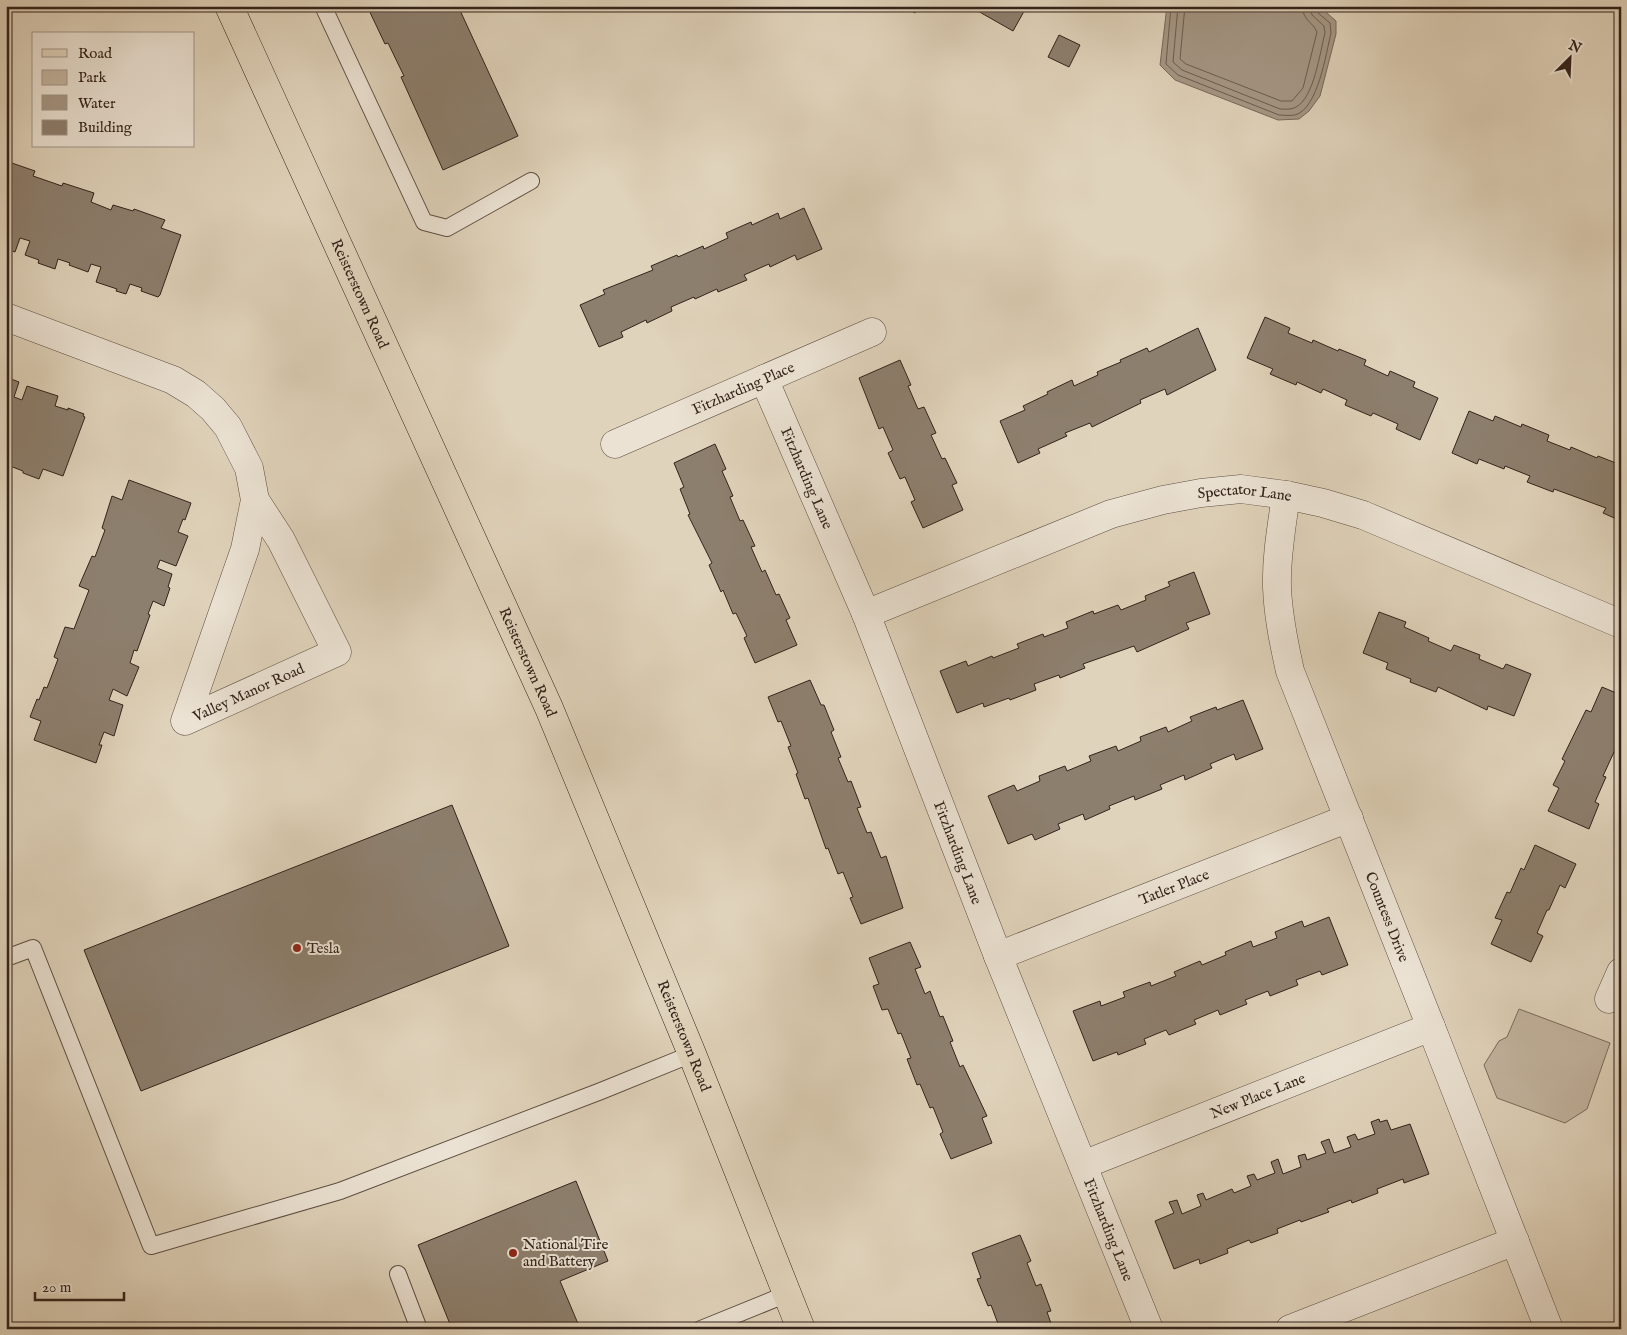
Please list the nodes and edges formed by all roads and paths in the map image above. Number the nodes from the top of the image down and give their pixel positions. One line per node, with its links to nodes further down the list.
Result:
1 (229, 6): 18 (main road, Reisterstown Road)
2 (323, 6): 3 (lane)
3 (531, 181)
4 (6, 317): 9 (street, Valley Manor Road)
5 (872, 332): 6 (street, Fitzharding Place)
6 (764, 379): 7 (street, Fitzharding Place); 10 (street, Fitzharding Lane)
7 (616, 444)
8 (1286, 495): 10 (street, Spectator Lane); 11 (street, Spectator Lane); 12 (street, Countess Drive)
9 (254, 500): 9 (street, Valley Manor Road)
10 (866, 614): 13 (street, Fitzharding Lane)
11 (1621, 624)
12 (1349, 818): 13 (street, Tatler Place); 17 (street, Countess Drive)
13 (998, 956): 19 (street, Fitzharding Lane)
14 (6, 958): 18 (lane)
15 (1621, 972): 16 (street)
16 (1609, 999)
17 (1431, 1027): 19 (street, New Place Lane); 20 (street, Countess Drive)
18 (692, 1054): 22 (main road, Reisterstown Road)
19 (1083, 1165): 26 (street, Fitzharding Lane)
20 (1515, 1241): 27 (street); 28 (street, Countess Drive)
21 (398, 1274): 23 (lane)
22 (788, 1294): 24 (lane); 25 (main road, Reisterstown Road)
23 (419, 1329)
24 (701, 1329)
25 (800, 1329)
26 (1149, 1329)
27 (1290, 1329)
28 (1549, 1329)

